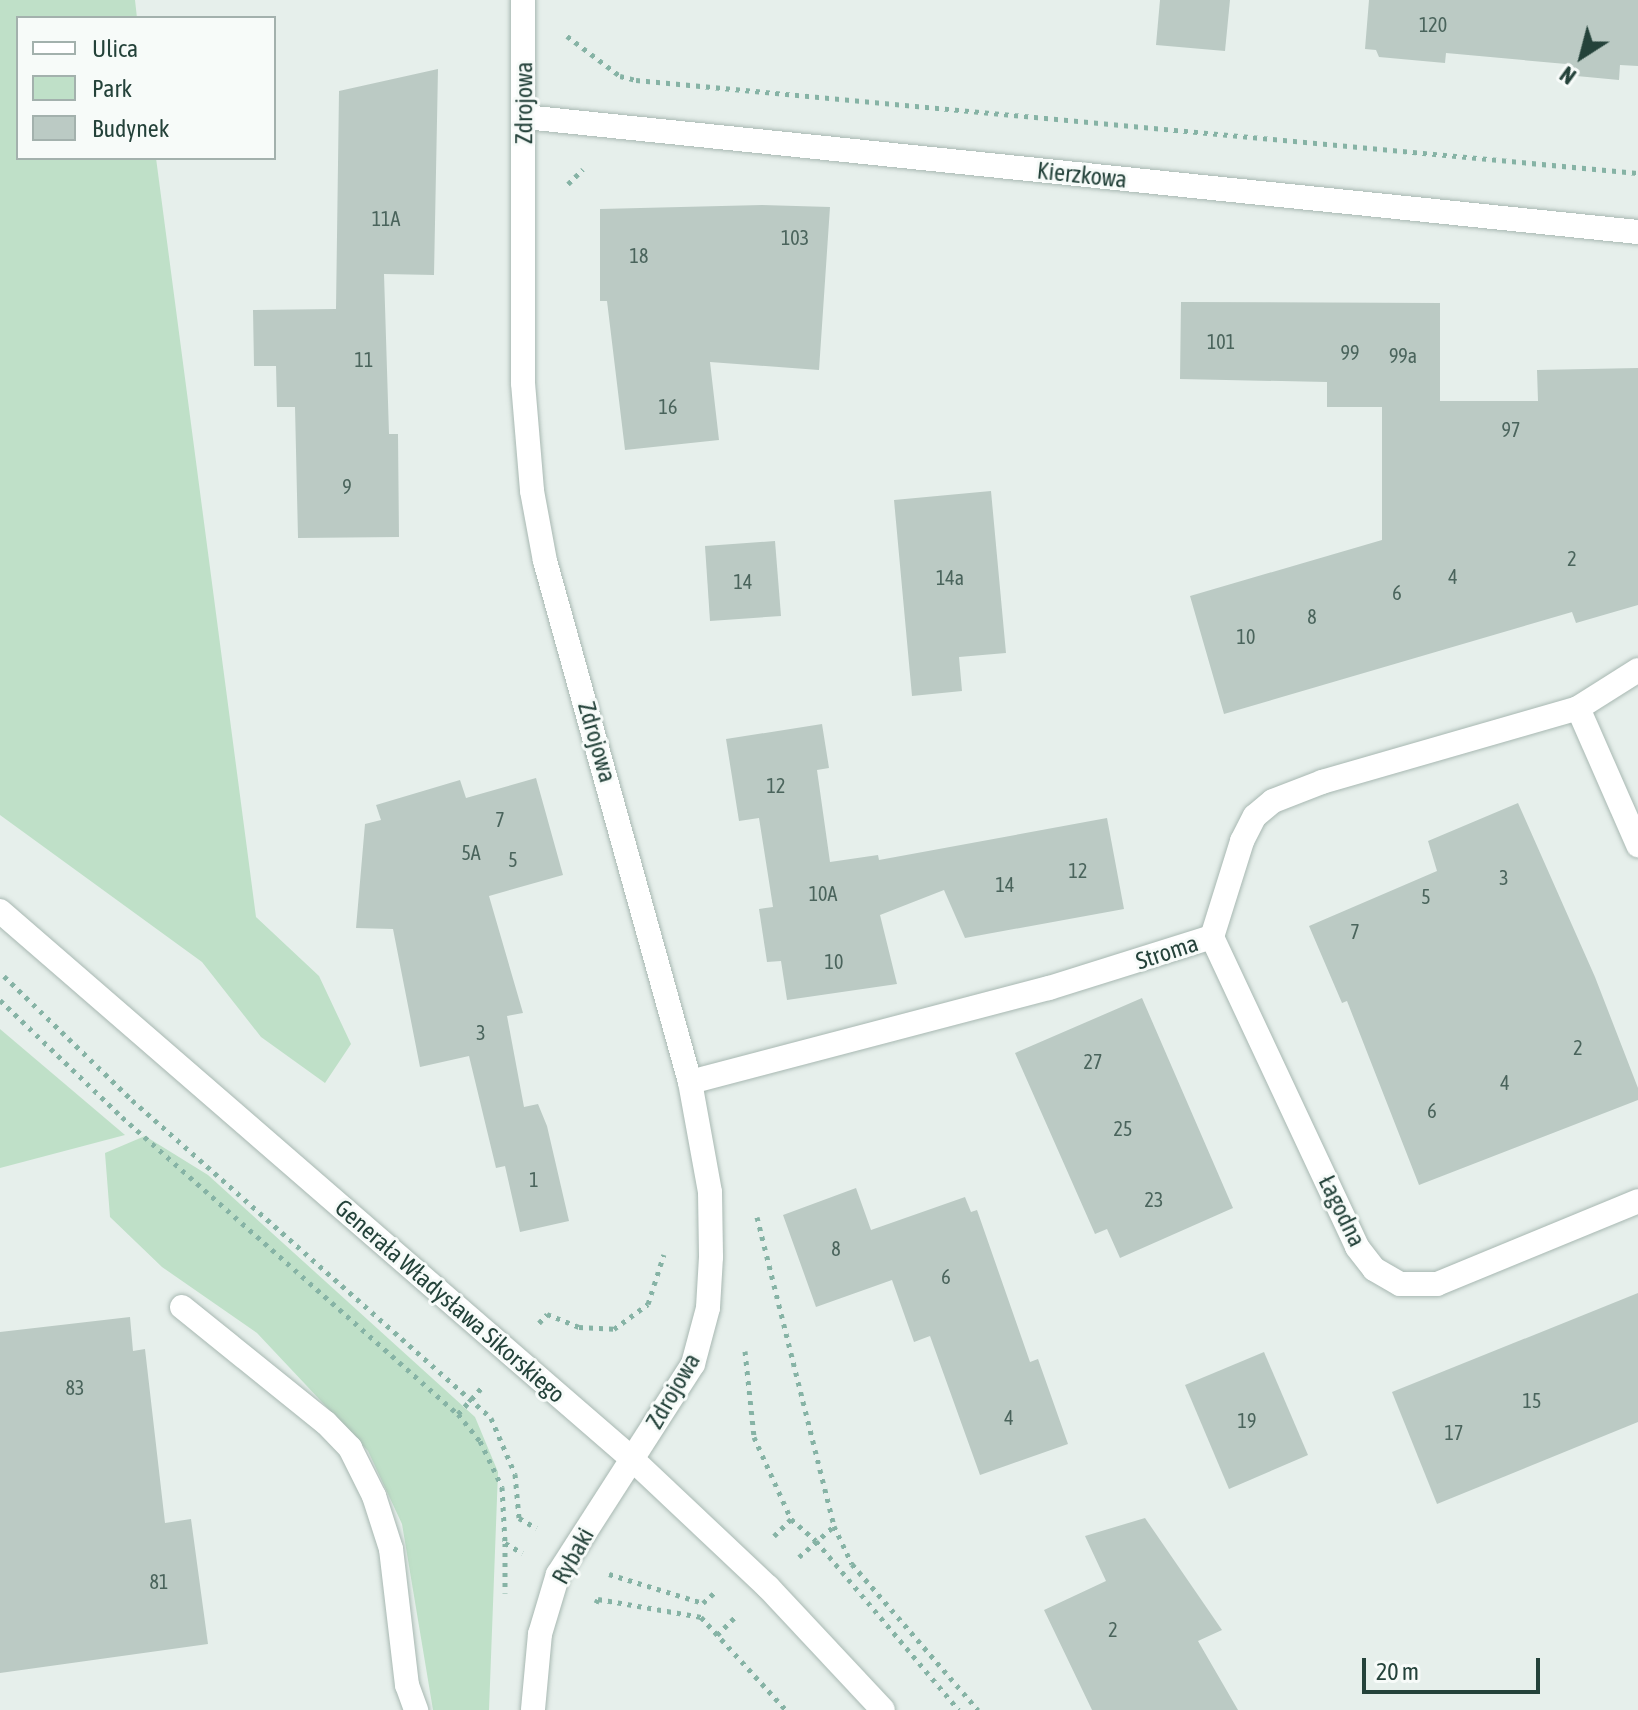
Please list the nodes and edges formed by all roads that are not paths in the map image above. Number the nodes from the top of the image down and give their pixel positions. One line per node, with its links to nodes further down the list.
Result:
1 (523, 0): 2 (street, Zdrojowa)
2 (525, 117): 3 (street, Kierzkowa); 9 (street, Zdrojowa)
3 (1638, 232)
4 (1638, 670): 5 (street, Stroma)
5 (1578, 708): 6 (street); 8 (street, Stroma)
6 (1638, 845)
7 (0, 911): 12 (street, Generała Władysława Sikorskiego)
8 (1212, 937): 9 (street, Stroma); 10 (street, Łagodna)
9 (690, 1082): 12 (street, Zdrojowa)
10 (1638, 1201)
11 (182, 1307): 13 (street)
12 (631, 1458): 14 (street, Rybaki); 15 (street, Generała Władysława Sikorskiego)
13 (416, 1710)
14 (533, 1710)
15 (883, 1710)

